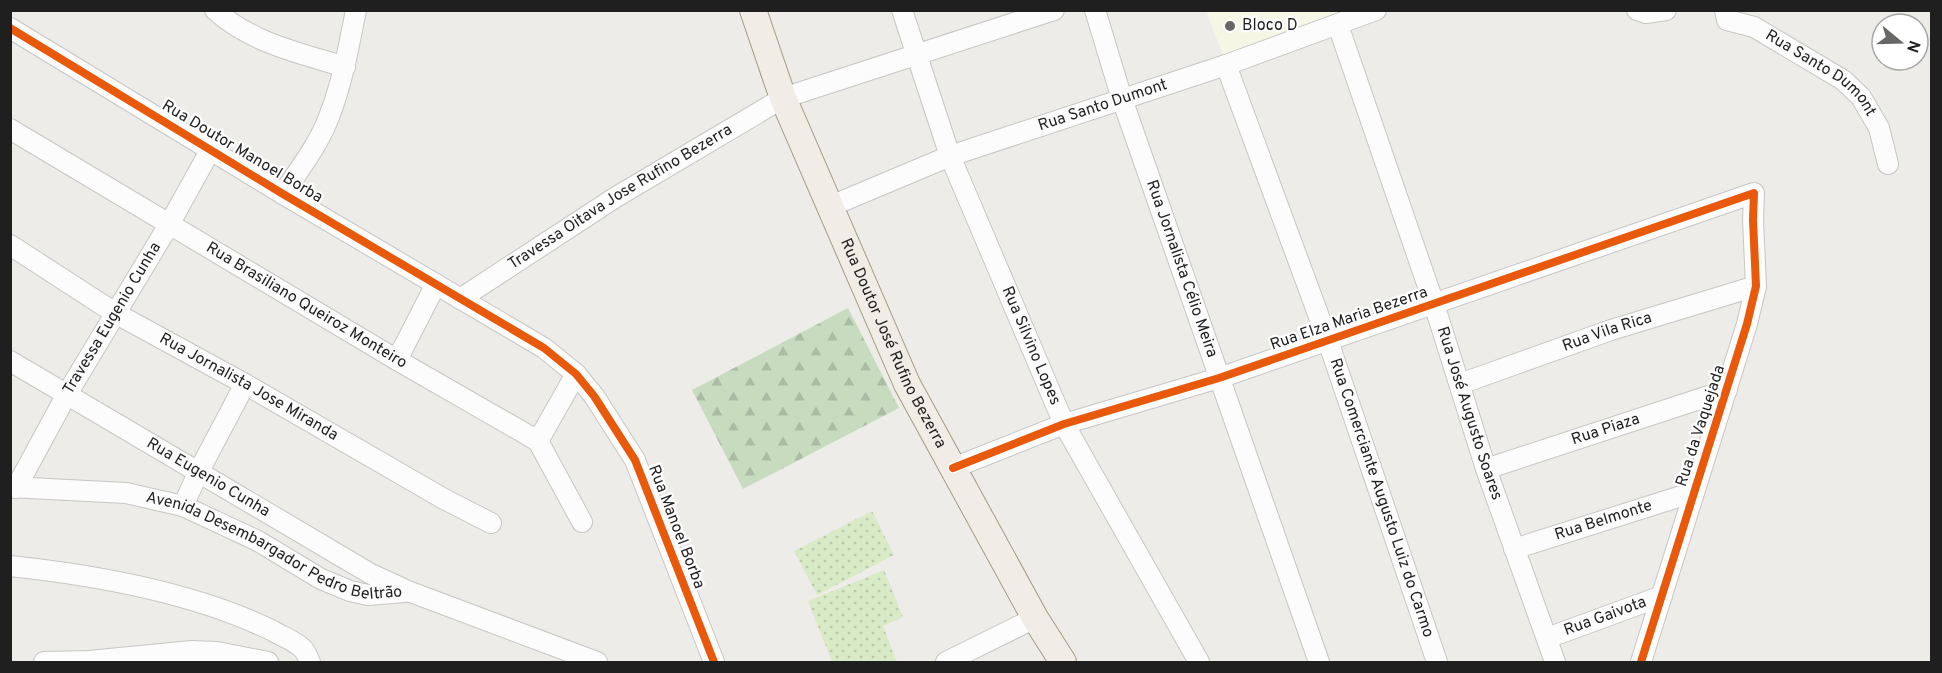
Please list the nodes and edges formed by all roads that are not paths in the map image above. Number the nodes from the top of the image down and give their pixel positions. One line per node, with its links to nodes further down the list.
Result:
1 (356, 10): 15 (street)
2 (753, 10): 16 (main road, Rua Doutor José Rufino Bezerra)
3 (902, 10): 13 (street, Rua Silvino Lopes)
4 (1054, 10): 13 (street, Travessa Oitava Jose Rufino Bezerra)
5 (1095, 10): 17 (street, Rua Jornalista Célio Meira)
6 (1377, 10): 11 (street, Rua Santo Dumont)
7 (1637, 10): 8 (street)
8 (1666, 10)
9 (1725, 10): 21 (street, Rua Santo Dumont)
10 (223, 14): 15 (street)
11 (1338, 25): 14 (street, Rua Santo Dumont); 30 (street, Rua José Augusto Soares)
12 (10, 28): 19 (street, Rua Doutor Manoel Borba)
13 (917, 54): 16 (street, Travessa Oitava Jose Rufino Bezerra); 20 (street, Rua Silvino Lopes)
14 (1226, 65): 17 (street, Rua Santo Dumont); 32 (street, Rua Comerciante Augusto Luiz do Carmo)
15 (345, 67): 23 (street)
16 (783, 98): 24 (main road, Rua Doutor José Rufino Bezerra); 29 (street, Travessa Oitava Jose Rufino Bezerra)
17 (1122, 99): 20 (street, Rua Santo Dumont); 36 (street, Rua Jornalista Célio Meira)
18 (10, 129): 25 (street, Rua Brasiliano Queiroz Monteiro)
19 (211, 150): 23 (street, Rua Doutor Manoel Borba); 25 (street, Travessa Eugenio Cunha)
20 (950, 156): 24 (street, Rua Santo Dumont); 41 (street, Rua Silvino Lopes)
21 (1888, 164)
22 (1754, 193): 28 (street, Rua da Vaquejada); 30 (street, Rua Elza Maria Bezerra)
23 (283, 194): 27 (street, Rua Doutor Manoel Borba)
24 (831, 206): 43 (main road, Rua Doutor José Rufino Bezerra)
25 (170, 223): 31 (street, Travessa Eugenio Cunha); 33 (street, Rua Brasiliano Queiroz Monteiro)
26 (10, 245): 31 (street, Rua Jornalista Jose Miranda)
27 (436, 284): 29 (street, Rua Doutor Manoel Borba); 33 (street)
28 (1756, 286): 38 (street, Rua Vila Rica); 39 (street, Rua da Vaquejada)
29 (460, 300): 35 (street, Rua Manoel Borba)
30 (1434, 304): 32 (street, Rua Elza Maria Bezerra); 38 (street, Rua José Augusto Soares)
31 (116, 313): 37 (street, Rua Jornalista Jose Miranda); 40 (street, Travessa Eugenio Cunha)
32 (1328, 341): 36 (street, Rua Elza Maria Bezerra); 66 (street, Rua Comerciante Augusto Luiz do Carmo)
33 (397, 360): 42 (street, Rua Brasiliano Queiroz Monteiro)
34 (10, 361): 40 (street, Rua Eugenio Cunha)
35 (576, 374): 42 (street); 61 (street, Rua Manoel Borba)
36 (1219, 378): 41 (street, Rua Elza Maria Bezerra); 65 (street, Rua Jornalista Célio Meira)
37 (245, 384): 45 (street); 50 (street, Rua Jornalista Jose Miranda)
38 (1460, 384): 44 (street, Rua José Augusto Soares)
39 (1727, 390): 44 (street, Rua Piaza); 47 (street, Rua da Vaquejada)
40 (67, 394): 45 (street, Rua Eugenio Cunha); 46 (street, Travessa Eugenio Cunha)
41 (1064, 424): 43 (street, Rua Elza Maria Bezerra); 64 (street, Rua Silvino Lopes)
42 (538, 441): 49 (street)
43 (953, 468): 55 (main road, Rua Doutor José Rufino Bezerra)
44 (1486, 469): 51 (street, Rua José Augusto Soares)
45 (199, 471): 48 (street); 53 (street, Rua Eugenio Cunha)
46 (13, 487): 48 (street, Avenida Desembargador Pedro Beltrão)
47 (1694, 492): 51 (street, Rua Belmonte); 54 (street, Rua da Vaquejada)
48 (183, 506): 53 (street, Avenida Desembargador Pedro Beltrão)
49 (582, 522)
50 (491, 523)
51 (1514, 549): 56 (street, Rua José Augusto Soares)
52 (10, 566): 59 (street)
53 (408, 591): 60 (street, Avenida Desembargador Pedro Beltrão)
54 (1662, 596): 56 (street, Rua Gaivota); 68 (street, Rua da Vaquejada)
55 (1035, 618): 62 (street); 63 (main road, Rua Doutor José Rufino Bezerra)
56 (1547, 638): 67 (street, Rua José Augusto Soares)
57 (44, 663): 58 (street)
58 (268, 663)
59 (310, 663)
60 (597, 663)
61 (714, 663)
62 (946, 663)
63 (1063, 663)
64 (1199, 663)
65 (1319, 663)
66 (1437, 663)
67 (1555, 663)
68 (1641, 663)

